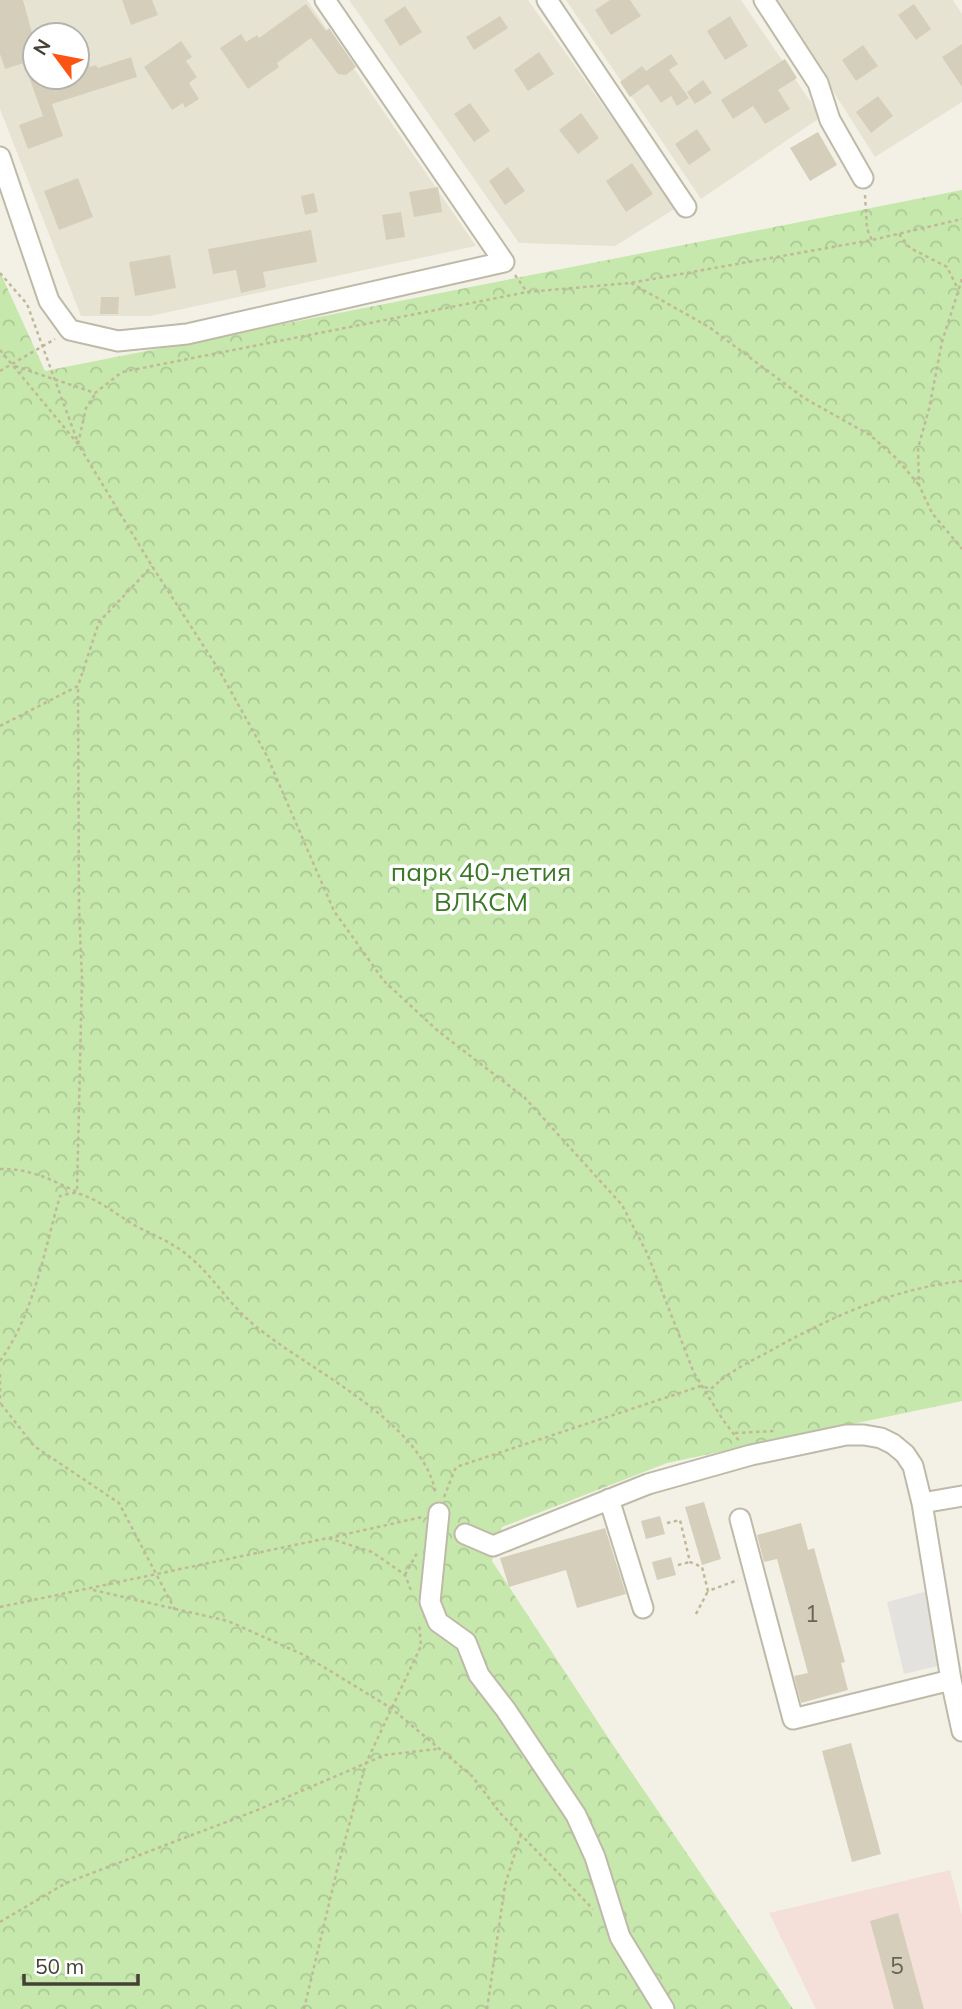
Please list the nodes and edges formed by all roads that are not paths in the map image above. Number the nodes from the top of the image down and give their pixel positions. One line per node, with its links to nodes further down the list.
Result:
1 (325, 0): 4 (street)
2 (547, 0): 6 (street)
3 (764, 0): 5 (street)
4 (0, 157)
5 (863, 178)
6 (686, 207)
7 (962, 1496): 9 (street)
8 (609, 1499): 9 (street); 12 (street); 13 (street)
9 (922, 1503): 14 (street)
10 (439, 1513): 16 (street)
11 (740, 1519): 14 (street)
12 (465, 1534)
13 (643, 1608)
14 (951, 1680): 15 (street)
15 (962, 1731)
16 (664, 2009)

